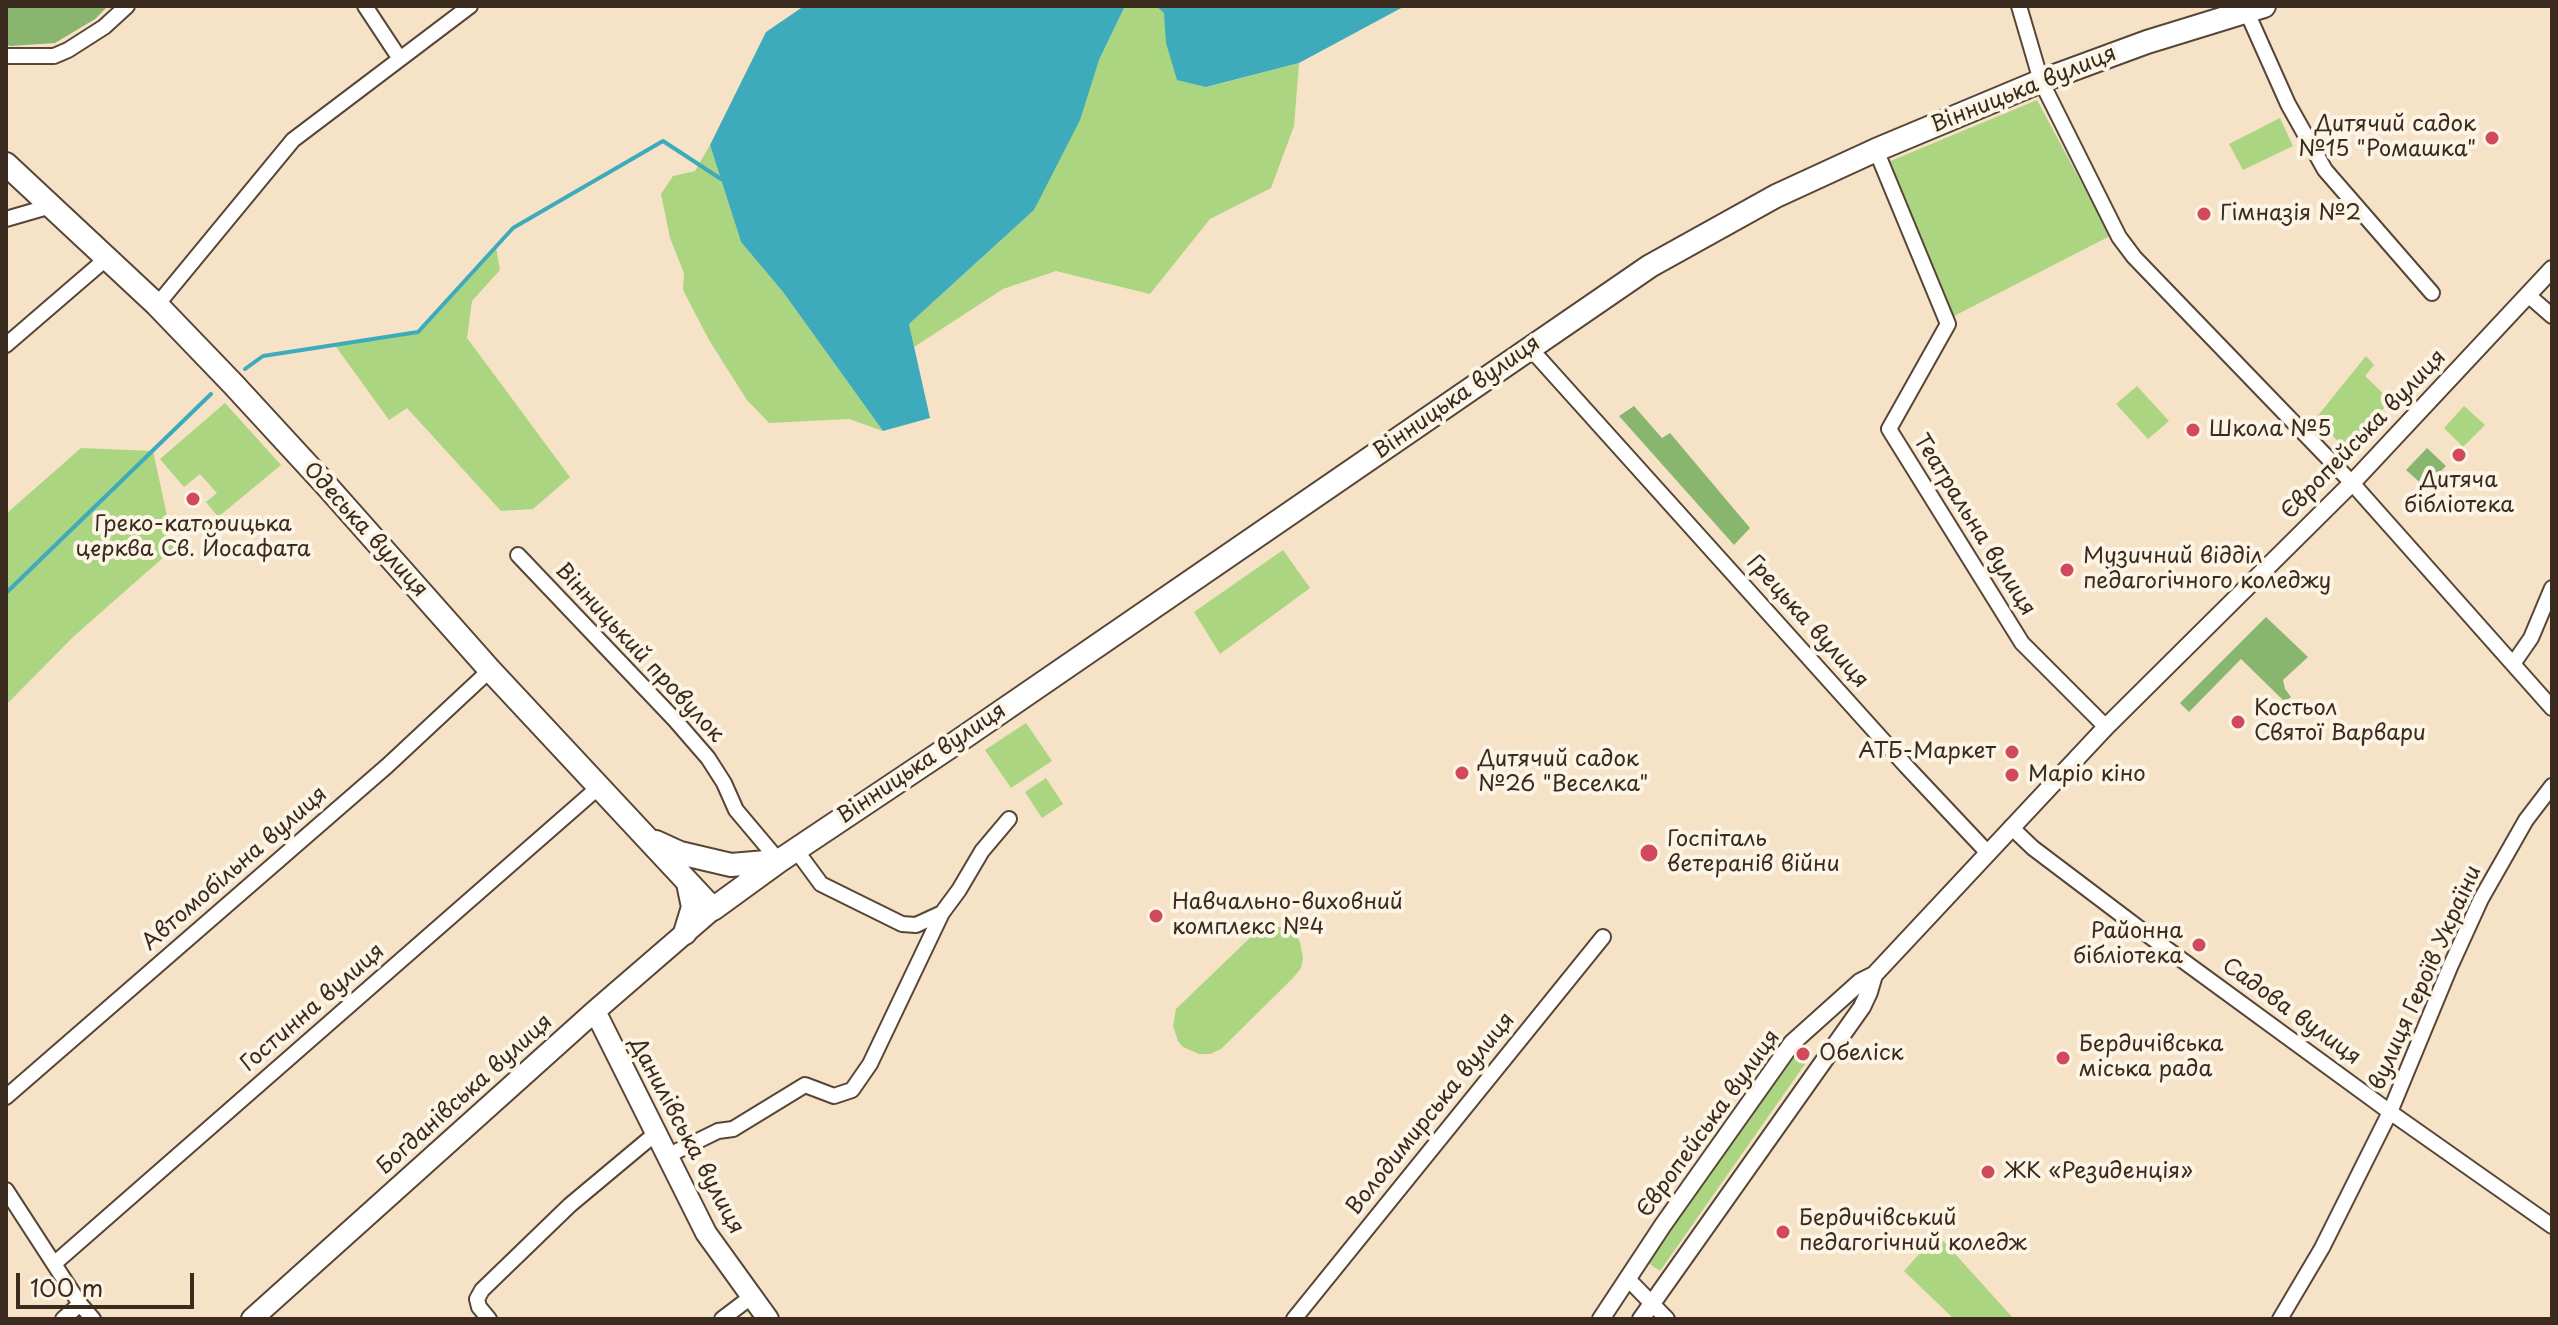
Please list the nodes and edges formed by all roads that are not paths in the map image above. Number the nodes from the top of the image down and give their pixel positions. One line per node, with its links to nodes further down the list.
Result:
1 (127, 6): 6 (street)
2 (365, 6): 7 (street)
3 (470, 6): 7 (street)
4 (2019, 6): 8 (street)
5 (2255, 8): 8 (main road, Вінницька вулиця); 15 (street)
6 (6, 56)
7 (400, 59): 17 (street)
8 (2041, 81): 9 (main road, Вінницька вулиця); 21 (street)
9 (1876, 150): 20 (main road, Вінницька вулиця); 27 (street, Театральна вулиця)
10 (6, 164): 11 (main road, Одеська вулиця)
11 (51, 206): 12 (street); 13 (main road, Одеська вулиця)
12 (6, 219)
13 (107, 258): 17 (main road, Одеська вулиця); 19 (street)
14 (2552, 269): 16 (street, Європейська вулиця)
15 (2432, 293)
16 (2528, 295): 18 (street); 21 (street, Європейська вулиця)
17 (157, 305): 25 (main road, Одеська вулиця)
18 (2552, 316)
19 (6, 345)
20 (1529, 347): 33 (street, Грецька вулиця); 34 (main road, Вінницька вулиця)
21 (2352, 483): 24 (street); 27 (street, Європейська вулиця)
22 (518, 555): 34 (street, Вінницький провулок)
23 (2552, 588): 24 (street)
24 (2513, 664): 26 (street)
25 (490, 670): 28 (main road, Одеська вулиця); 43 (street, Автомобільна вулиця)
26 (2552, 708)
27 (2106, 727): 31 (street, Європейська вулиця)
28 (600, 786): 32 (main road, Одеська вулиця); 49 (street, Гостинна вулиця)
29 (2552, 786): 44 (street, вулиця Героїв України)
30 (1009, 819): 38 (street)
31 (2011, 827): 33 (street, Європейська вулиця); 44 (street, Садова вулиця)
32 (647, 837): 35 (main road); 36 (main road, Одеська вулиця)
33 (1987, 852): 41 (street, Європейська вулиця)
34 (788, 855): 35 (main road); 37 (main road, Вінницька вулиця); 38 (street, Вінницький провулок)
35 (704, 860): 37 (main road)
36 (688, 882): 37 (main road, Одеська вулиця); 39 (main road)
37 (721, 903): 39 (main road, Богданівська вулиця)
38 (942, 913): 46 (street)
39 (685, 933): 42 (main road, Богданівська вулиця)
40 (1603, 937): 60 (street, Володимирська вулиця)
41 (1874, 975): 50 (street, Європейська вулиця); 52 (street, Європейська вулиця)
42 (595, 1011): 45 (main road, Данилівська вулиця); 56 (main road, Богданівська вулиця)
43 (6, 1097)
44 (2390, 1112): 48 (street, Садова вулиця); 64 (street, вулиця Героїв України)
45 (655, 1134): 46 (main road, Данилівська вулиця); 57 (street)
46 (667, 1156): 51 (main road, Данилівська вулиця)
47 (6, 1190): 49 (street)
48 (2552, 1226)
49 (55, 1263): 53 (street)
50 (1627, 1278): 52 (street); 61 (street, Європейська вулиця)
51 (751, 1297): 58 (street); 59 (main road, Данилівська вулиця)
52 (1652, 1303): 62 (street, Європейська вулиця); 63 (street)
53 (80, 1304): 54 (street); 55 (street)
54 (63, 1319)
55 (93, 1319)
56 (252, 1319)
57 (489, 1319)
58 (722, 1319)
59 (768, 1319)
60 (1294, 1319)
61 (1601, 1319)
62 (1641, 1319)
63 (1667, 1319)
64 (2280, 1319)

